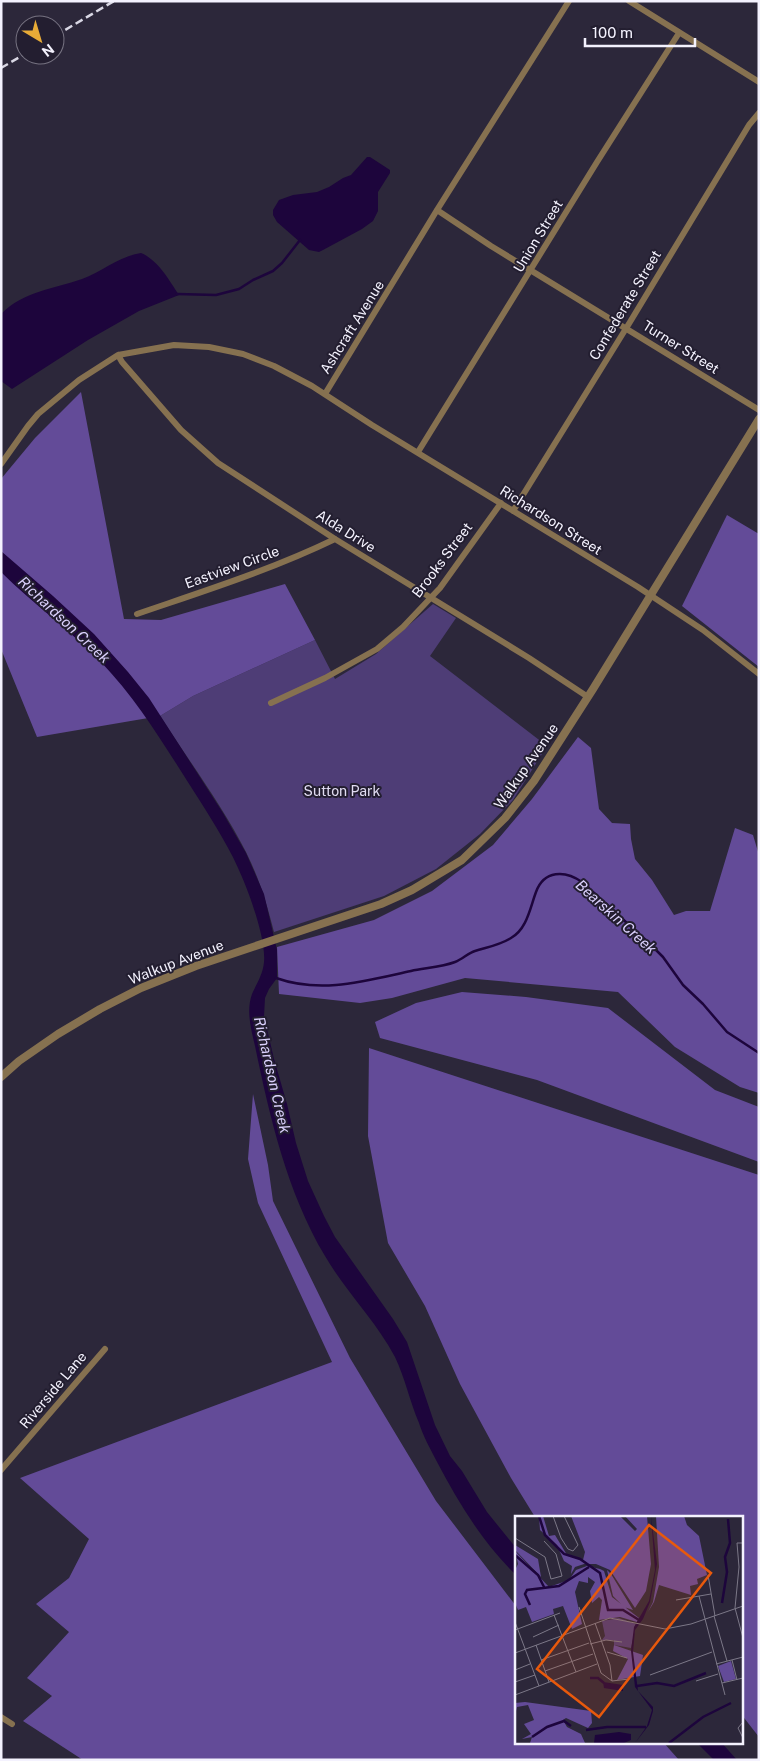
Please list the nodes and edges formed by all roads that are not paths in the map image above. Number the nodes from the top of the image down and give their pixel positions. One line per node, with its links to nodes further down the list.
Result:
1 (569, 1): 6 (street, Ashcraft Avenue)
2 (629, 1): 3 (street)
3 (679, 33): 4 (street); 7 (street, Union Street)
4 (759, 82)
5 (759, 113): 8 (street, Confederate Street)
6 (437, 210): 7 (street, Turner Street); 10 (street, Ashcraft Avenue)
7 (532, 270): 8 (street, Turner Street); 13 (street, Union Street)
8 (626, 328): 11 (street, Turner Street); 16 (street, Confederate Street)
9 (118, 355): 10 (street, Ashcraft Avenue); 14 (street, Ashcraft Avenue); 17 (street, Alda Drive)
10 (325, 394): 13 (street, Richardson Street)
11 (759, 410)
12 (759, 419): 18 (street, Walkup Avenue)
13 (418, 452): 15 (street, Richardson Street)
14 (1, 464)
15 (500, 503): 16 (street, Richardson Street); 19 (street, Brooks Street)
16 (513, 511): 18 (street, Richardson Street)
17 (335, 540): 19 (street, Alda Drive); 20 (street, Eastview Circle)
18 (650, 596): 21 (street, Richardson Street); 22 (street, Walkup Avenue)
19 (432, 599): 22 (street, Alda Drive); 23 (street, Brooks Street)
20 (137, 614)
21 (759, 674)
22 (588, 697): 24 (street, Walkup Avenue)
23 (271, 703)
24 (1, 1077)
25 (105, 1349): 26 (street, Riverside Lane)
26 (1, 1470)
27 (1, 1717): 28 (street)
28 (12, 1724)

